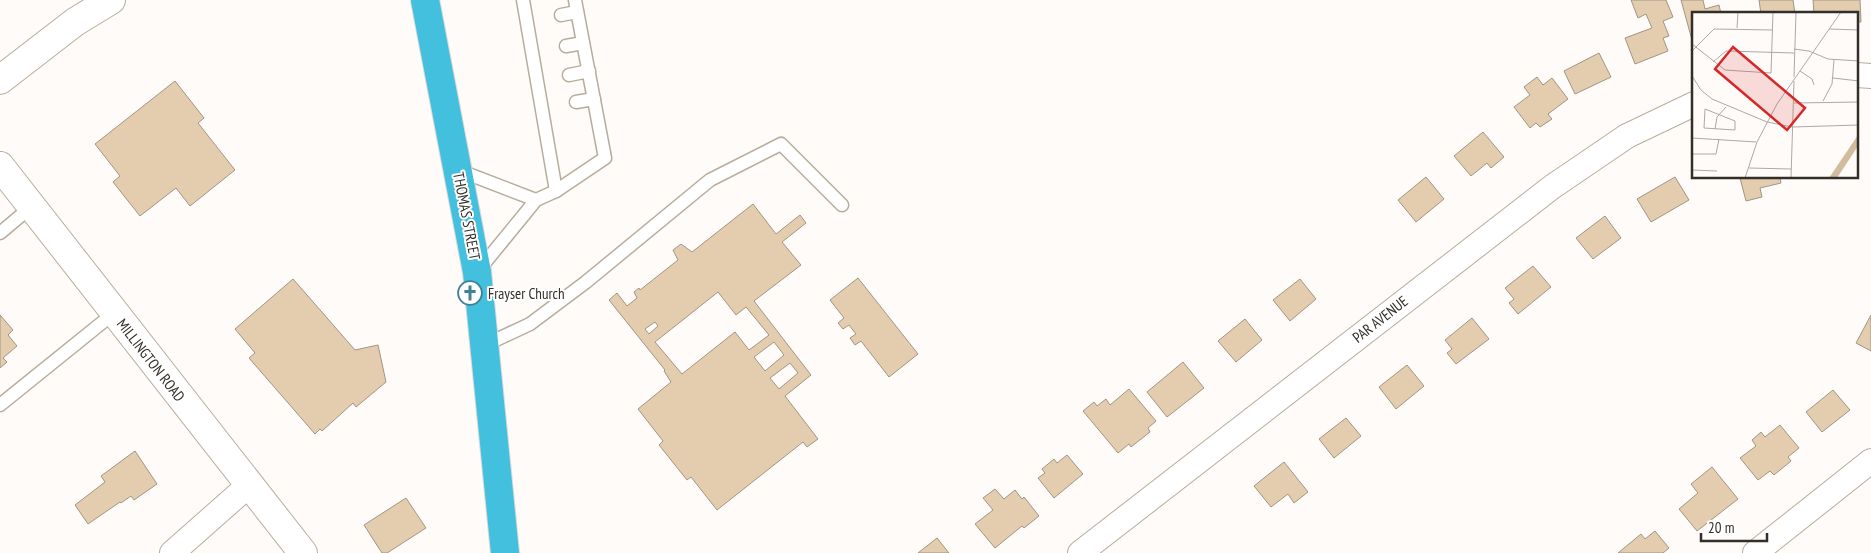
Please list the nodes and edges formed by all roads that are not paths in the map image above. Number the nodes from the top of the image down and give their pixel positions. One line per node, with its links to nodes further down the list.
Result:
1 (111, 0): 12 (main road)
2 (425, 0): 17 (highway, THOMAS STREET)
3 (523, 0): 18 (lane)
4 (576, 6): 5 (lane); 6 (lane)
5 (561, 15)
6 (583, 43): 7 (lane); 8 (lane)
7 (566, 46)
8 (588, 71): 9 (lane); 13 (lane)
9 (569, 75)
10 (1858, 75): 11 (street)
11 (1871, 76)
12 (0, 80)
13 (594, 99): 14 (lane); 18 (lane)
14 (576, 102)
15 (1692, 105): 32 (street, PAR AVENUE)
16 (0, 166): 21 (main road, MILLINGTON ROAD)
17 (458, 170): 19 (lane); 23 (highway, THOMAS STREET)
18 (556, 191): 19 (lane)
19 (536, 200): 23 (lane)
20 (842, 205): 25 (lane)
21 (31, 207): 22 (lane); 24 (main road, MILLINGTON ROAD)
22 (0, 233)
23 (478, 272): 25 (highway, THOMAS STREET)
24 (114, 313): 26 (lane); 28 (main road, MILLINGTON ROAD)
25 (485, 345): 31 (highway, THOMAS STREET)
26 (0, 405)
27 (1871, 461): 33 (street)
28 (248, 485): 29 (street); 30 (main road, MILLINGTON ROAD)
29 (172, 553)
30 (303, 553)
31 (506, 553)
32 (1080, 553)
33 (1755, 553)

